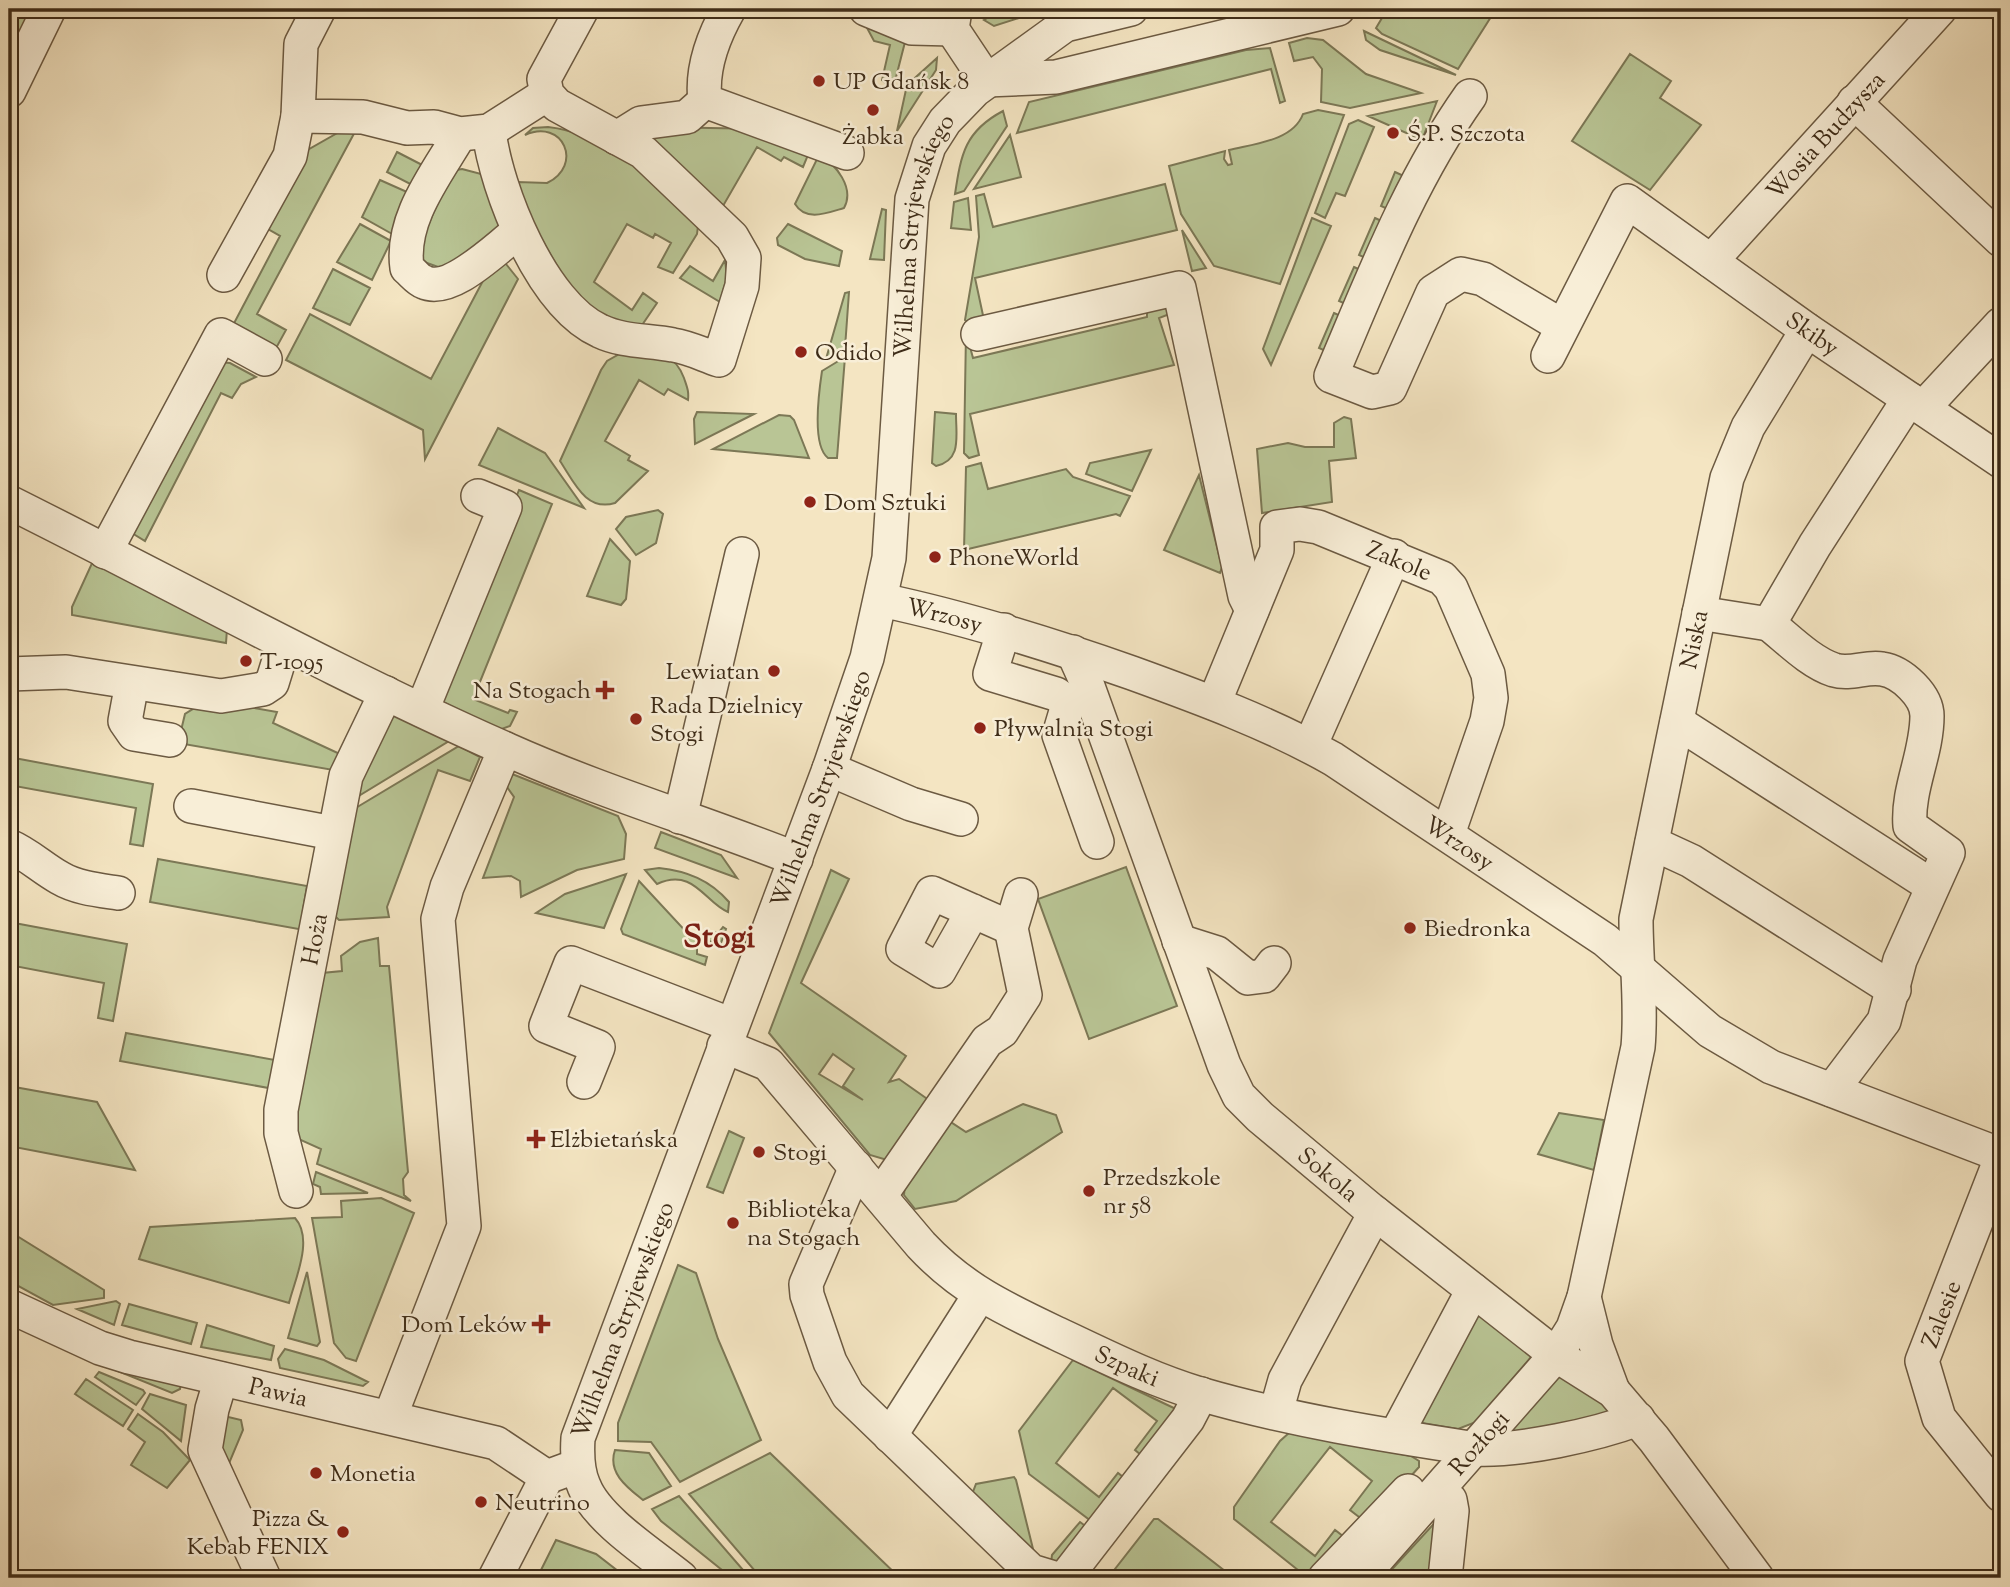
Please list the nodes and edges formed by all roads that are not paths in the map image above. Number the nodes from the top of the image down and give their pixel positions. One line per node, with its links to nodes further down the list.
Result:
1 (49, 9): 13 (street)
2 (319, 9): 18 (street)
3 (582, 9): 14 (street)
4 (729, 9): 16 (street)
5 (866, 9): 10 (street)
6 (1131, 9): 12 (street, Wilhelma Stryjewskiego)
7 (1239, 9): 11 (street)
8 (1338, 9): 11 (street)
9 (1940, 9): 17 (street, Wosia Budzysza)
10 (953, 19): 12 (street)
11 (1276, 24): 12 (street)
12 (986, 80): 41 (street, Wilhelma Stryjewskiego)
13 (9, 91)
14 (547, 94): 19 (street); 20 (street)
15 (1470, 96): 27 (street)
16 (705, 101): 20 (street); 21 (street)
17 (1853, 102): 23 (street); 24 (street, Wosia Budzysza)
18 (298, 116): 19 (street); 25 (street)
19 (475, 132): 22 (street); 22 (street)
20 (617, 138): 22 (street)
21 (847, 153)
22 (518, 232)
23 (2001, 240)
24 (1711, 261): 27 (street, Skiby); 28 (street, Skiby)
25 (225, 275)
26 (2001, 324): 32 (street)
27 (1562, 326): 30 (street)
28 (1807, 330): 32 (street, Skiby); 43 (street, Niska)
29 (978, 334): 37 (street)
30 (1548, 356)
31 (265, 359): 38 (street)
32 (1916, 403): 33 (street, Skiby); 44 (street)
33 (2001, 461)
34 (478, 496): 52 (street)
35 (9, 502): 38 (street)
36 (1277, 527): 37 (street, Zakole); 40 (street, Zakole); 42 (street)
37 (1232, 532): 42 (street)
38 (105, 552): 46 (street)
39 (742, 554): 59 (street)
40 (1394, 556): 55 (street); 62 (street, Zakole)
41 (881, 600): 45 (street, Wrzosy); 57 (street, Wilhelma Stryjewskiego)
42 (1252, 610): 51 (street)
43 (1699, 612): 44 (street); 53 (street, Niska)
44 (1769, 624): 67 (street)
45 (1004, 631): 47 (street, Wrzosy); 63 (street)
46 (284, 644): 49 (street); 50 (street)
47 (1073, 652): 51 (street, Wrzosy); 72 (street, Sokola)
48 (9, 674): 49 (street)
49 (132, 683): 54 (street)
50 (386, 693): 52 (street); 61 (street, Hoża)
51 (1214, 703): 55 (street, Wrzosy)
52 (422, 710): 56 (street)
53 (1676, 722): 64 (street, Niska); 67 (street)
54 (170, 740)
55 (1310, 746): 62 (street, Wrzosy)
56 (505, 749): 59 (street); 93 (street)
57 (829, 769): 60 (street); 66 (street, Wilhelma Stryjewskiego)
58 (191, 806): 61 (street)
59 (680, 817): 66 (street)
60 (961, 819)
61 (333, 833): 81 (street, Hoża)
62 (1448, 834): 74 (street, Wrzosy)
63 (1097, 842)
64 (1652, 843): 74 (street, Niska); 75 (street)
65 (9, 846): 68 (street)
66 (796, 859): 76 (street, Wilhelma Stryjewskiego)
67 (1931, 886): 75 (street)
68 (118, 893)
69 (1021, 895): 71 (street)
70 (974, 911): 71 (street)
71 (1011, 928): 82 (street)
72 (1179, 942): 73 (street); 83 (street, Sokola)
73 (1274, 964)
74 (1635, 969): 78 (street, Wrzosy); 86 (street, Rozłogi)
75 (1894, 990): 78 (street)
76 (728, 1036): 77 (street, Szpaki); 80 (street, Szpaki); 98 (street, Wilhelma Stryjewskiego)
77 (583, 1082)
78 (1832, 1090): 79 (street, Wrzosy)
79 (2001, 1156): 100 (street, Zalesie)
80 (856, 1167): 82 (street, Szpaki); 96 (street)
81 (296, 1191)
82 (880, 1196): 85 (street, Szpaki)
83 (1375, 1213): 84 (street, Sokola); 92 (street)
84 (1473, 1290): 88 (street, Sokola); 95 (street)
85 (979, 1296): 91 (street, Szpaki); 96 (street)
86 (1584, 1297): 88 (street, Rozłogi); 90 (street, Rozłogi)
87 (12, 1315): 89 (street, Pawia)
88 (1556, 1355): 90 (street, Sokola); 97 (street, Rozłogi)
89 (221, 1380): 93 (street, Pawia); 102 (street)
90 (1613, 1391): 94 (street, Sokola)
91 (1201, 1394): 92 (street, Szpaki); 106 (street)
92 (1276, 1412): 95 (street, Szpaki)
93 (390, 1417): 99 (street, Pawia)
94 (1638, 1419): 97 (street, Szpaki); 110 (street, Sokola)
95 (1396, 1435): 97 (street, Szpaki)
96 (890, 1436): 105 (street)
97 (1463, 1447): 107 (street); 108 (street, Rozłogi)
98 (578, 1467): 99 (street, Wilhelma Stryjewskiego); 104 (street)
99 (547, 1477): 103 (street)
100 (2001, 1495)
101 (1450, 1500): 109 (street, Rozłogi)
102 (264, 1578)
103 (495, 1578)
104 (681, 1578)
105 (1054, 1578)
106 (1065, 1578)
107 (1325, 1578)
108 (1360, 1578)
109 (1445, 1578)
110 (1757, 1578)

